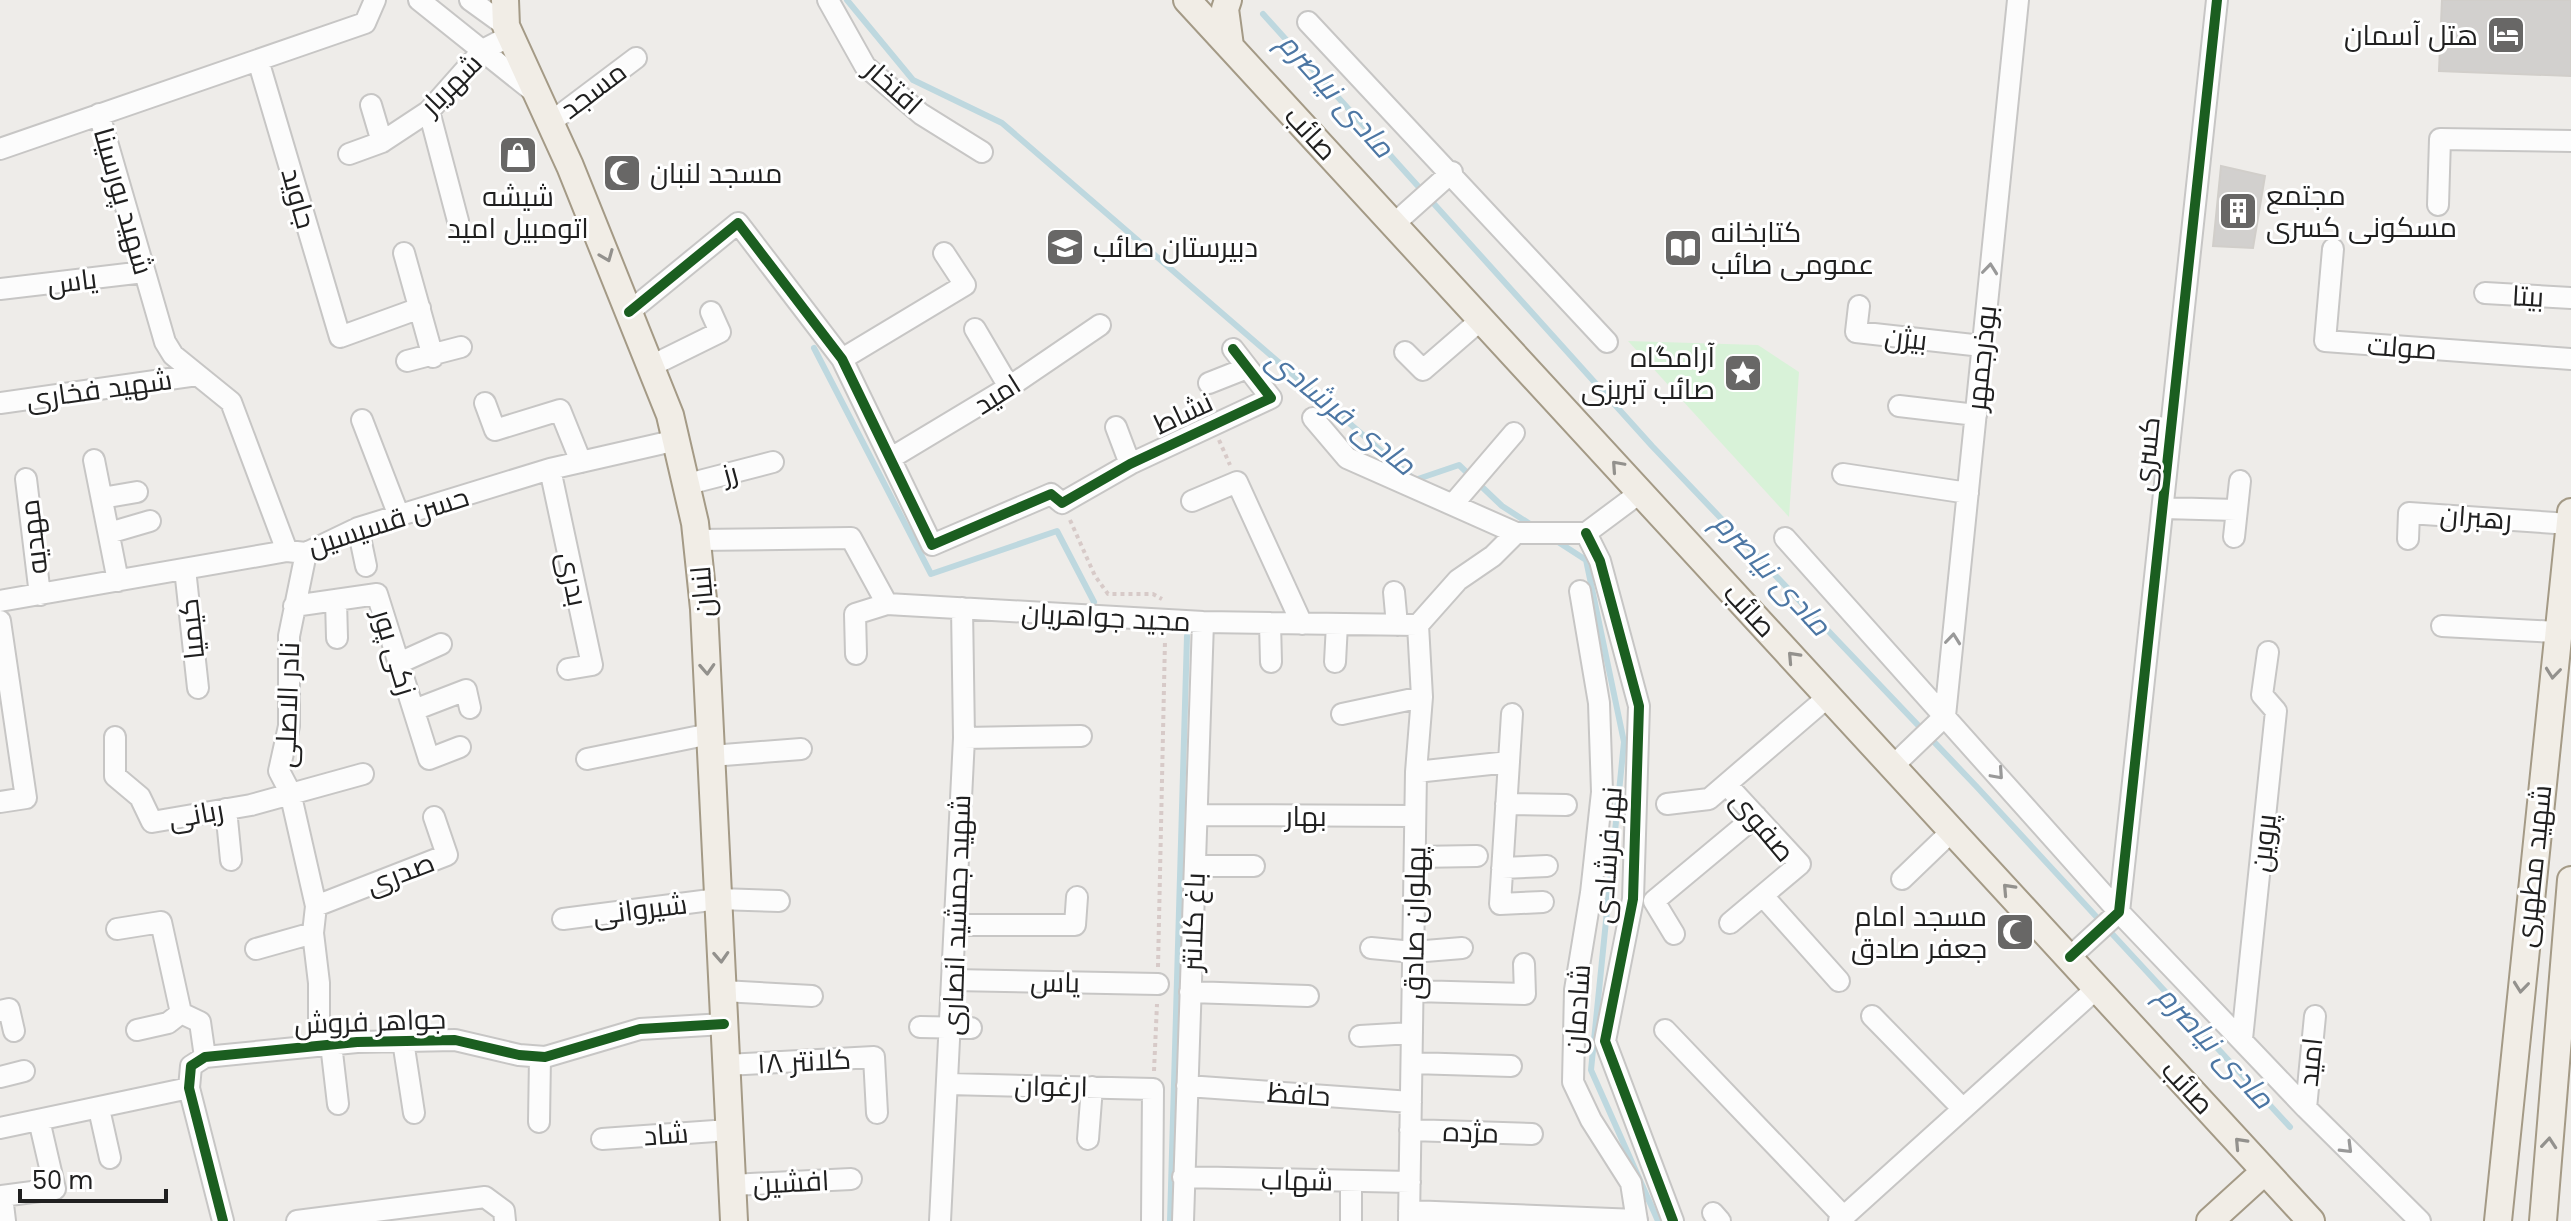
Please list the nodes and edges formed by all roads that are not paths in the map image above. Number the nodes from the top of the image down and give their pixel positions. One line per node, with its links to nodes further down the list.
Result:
1 (375, 0): 14 (street, شهید پورسینا)
2 (420, 0): 12 (street)
3 (470, 0): 9 (street)
4 (828, 0): 23 (street, افتخار)
5 (1187, 0): 11 (main road, صائب)
6 (1228, 0): 11 (main road)
7 (2018, 0): 44 (street, بوذرجمهر, one-way to 7)
8 (2217, 0): 82 (street, کسری)
9 (507, 21): 12 (street, شهریار); 15 (main road, لنبان)
10 (1308, 22): 25 (street)
11 (1230, 46): 28 (main road, صائب)
12 (483, 50): 15 (street); 17 (street, شهریار)
13 (636, 58): 19 (street, مسجد)
14 (258, 60): 18 (street, شهید پورسینا); 37 (street, جاوید)
15 (534, 92): 19 (main road, لنبان)
16 (371, 105): 21 (street)
17 (429, 111): 21 (street, شهریار); 27 (street)
18 (99, 114): 22 (street); 32 (street, شهید پورسینا)
19 (551, 122): 38 (main road, لنبان, one-way to 38)
20 (2571, 141): 26 (street)
21 (382, 142): 24 (street, شهریار)
22 (0, 149)
23 (982, 152)
24 (349, 154)
25 (1447, 176): 28 (street); 43 (street)
26 (2438, 205)
27 (458, 221)
28 (1395, 223): 40 (main road, صائب)
29 (2333, 249): 50 (street, صولت)
30 (404, 253): 37 (street)
31 (944, 253): 49 (street)
32 (144, 272): 33 (street, یاس); 54 (street, شهید پورسینا)
33 (0, 289)
34 (2485, 293): 35 (street, بیتا)
35 (2571, 298)
36 (1859, 306): 44 (street, بیژن)
37 (420, 308): 48 (street)
38 (629, 312): 49 (street); 52 (main road, لنبان)
39 (711, 312): 52 (street)
40 (1483, 318): 47 (street); 77 (main road, صائب, one-way to 40)
41 (1100, 325): 56 (street, امید)
42 (975, 329): 56 (street)
43 (1607, 342)
44 (1982, 346): 60 (street, بوذرجمهر)
45 (461, 347): 48 (street)
46 (1233, 349): 53 (street, نشاط)
47 (1405, 352)
48 (433, 357): 51 (street)
49 (842, 359): 66 (street)
50 (2571, 359)
51 (407, 361)
52 (651, 366): 65 (main road, لنبان)
53 (1247, 368): 55 (street); 70 (street, نشاط)
54 (197, 375): 57 (street, شهید فخاری); 96 (street, شهید پورسینا)
55 (1209, 383)
56 (1009, 387): 66 (street, امید)
57 (0, 403)
58 (485, 403): 68 (street)
59 (1899, 406): 60 (street)
60 (1976, 415): 78 (street, بوذرجمهر)
61 (1313, 418): 81 (street)
62 (362, 420): 85 (street)
63 (1116, 427): 70 (street)
64 (1514, 433): 81 (street)
65 (677, 440): 68 (street, حسن قسیسین); 75 (main road, لنبان)
66 (891, 458): 70 (street, نشاط)
67 (94, 460): 79 (street)
68 (581, 462): 71 (street, حسن قسیسین)
69 (773, 462): 75 (street, رز)
70 (1130, 464)
71 (550, 469): 85 (street, حسن قسیسین); 123 (street, بدری)
72 (1843, 474): 78 (street)
73 (26, 479): 102 (street, مهدیه)
74 (2240, 481): 83 (street)
75 (688, 484): 95 (main road, لنبان)
76 (137, 492): 79 (street)
77 (1641, 492): 91 (street); 125 (main road, صائب, one-way to 77)
78 (1968, 493): 131 (street, بوذرجمهر, one-way to 78)
79 (102, 498): 89 (street)
80 (1192, 501): 111 (street)
81 (1454, 503): 90 (street)
82 (2164, 508): 83 (street); 172 (street, کسری)
83 (2236, 510): 92 (street)
84 (2571, 512): 87 (main road, شهید مطهری)
85 (399, 516): 88 (street, حسن قسیسین)
86 (150, 521): 89 (street)
87 (2570, 524): 94 (street, رهبران); 115 (main road, شهید مطهری)
88 (358, 528): 96 (street, حسن قسیسین); 97 (street)
89 (109, 533): 99 (street)
90 (1516, 533): 91 (street); 113 (street)
91 (1586, 533): 254 (street, نهر فرشادی)
92 (2234, 537)
93 (1785, 538): 131 (street)
94 (2408, 539)
95 (697, 540): 105 (street); 135 (main road, لنبان, one-way to 135)
96 (296, 552): 98 (street, حسن قسیسین); 106 (street, نادر الاصلی)
97 (366, 566)
98 (185, 569): 99 (street, حسن قسیسین); 124 (street, کیمیا)
99 (118, 581): 102 (street, حسن قسیسین)
100 (1580, 591): 244 (street, شادمان)
101 (1394, 592): 113 (street, پهلوان صادق)
102 (40, 595): 104 (street, حسن قسیسین)
103 (336, 600): 106 (street, زکی پور); 116 (street); 122 (street, زکی پور)
104 (0, 601)
105 (887, 604): 107 (street, مجید جواهریان); 119 (street)
106 (294, 606): 145 (street, نادر الاصلی)
107 (962, 608): 109 (street, مجید جواهریان); 134 (street, شهید جمشید انصاری)
108 (0, 621): 138 (street)
109 (1203, 622): 110 (street, مجید جواهریان); 151 (street, باغ کلانتر)
110 (1270, 623): 111 (street, مجید جواهریان); 120 (street)
111 (1302, 624): 112 (street, مجید جواهریان)
112 (1337, 624): 113 (street, مجید جواهریان); 121 (street)
113 (1408, 625): 126 (street, پهلوان صادق)
114 (2442, 626): 115 (street)
115 (2557, 632): 258 (main road, شهید مطهری, one-way to 258)
116 (337, 638)
117 (441, 644): 122 (street)
118 (2268, 652): 205 (street, پروین)
119 (856, 654)
120 (1271, 662)
121 (1335, 662)
122 (399, 663): 128 (street, زکی پور)
123 (568, 669)
124 (198, 688)
125 (1829, 696): 141 (main road, صائب); 144 (street, صفوی)
126 (1422, 697): 129 (street); 142 (street, پهلوان صادق)
127 (470, 708): 128 (street)
128 (414, 710): 136 (street, زکی پور)
129 (1342, 714)
130 (1512, 714): 140 (street)
131 (1945, 716): 141 (street); 172 (street, one-way to 172)
132 (1081, 736): 134 (street)
133 (115, 737): 150 (street, ربانی)
134 (964, 738): 174 (street, شهید جمشید انصاری)
135 (711, 745): 137 (street); 139 (street); 167 (main road, لنبان)
136 (460, 747)
137 (801, 749)
138 (9, 753): 146 (street)
139 (587, 759)
140 (1509, 762): 142 (street); 147 (street)
141 (1894, 765): 155 (main road, صائب)
142 (1416, 772): 152 (street, پهلوان صادق)
143 (363, 774): 145 (street, ربانی)
144 (1727, 785): 148 (street); 153 (street, صفوی)
145 (291, 795): 150 (street, ربانی); 170 (street, نادر الاصلی)
146 (0, 802)
147 (1506, 804): 149 (street); 162 (street)
148 (1667, 804)
149 (1566, 805)
150 (226, 809): 158 (street)
151 (1197, 815): 152 (street, بهار); 159 (street, باغ کلانتر)
152 (1415, 816): 157 (street, پهلوان صادق)
153 (1756, 816): 165 (street, صفوی); 177 (street)
154 (434, 817): 170 (street, صدری)
155 (1953, 830): 163 (street); 182 (main road, صائب, one-way to 155)
156 (1477, 856): 157 (street)
157 (1415, 857): 181 (street, پهلوان صادق)
158 (231, 860)
159 (1196, 866): 160 (street); 190 (street, باغ کلانتر)
160 (1254, 866)
161 (1547, 866): 162 (street)
162 (1502, 868): 169 (street)
163 (1902, 879)
164 (2571, 880): 259 (main road, شهید مطهری, one-way to 164)
165 (1763, 896): 173 (street, صفوی); 185 (street)
166 (1077, 897): 174 (street)
167 (718, 899): 168 (street, شیروانی); 171 (street, شیروانی); 188 (main road, لنبان, one-way to 188)
168 (779, 901)
169 (1543, 902)
170 (316, 906): 176 (street, نادر الاصلی)
171 (563, 919)
172 (2108, 920): 182 (street); 205 (street)
173 (1730, 923)
174 (956, 925): 184 (street, شهید جمشید انصاری)
175 (117, 929): 194 (street)
176 (313, 933): 180 (street); 207 (street, نادر الاصلی)
177 (1674, 934)
178 (1371, 948): 181 (street)
179 (1462, 948): 181 (street)
180 (256, 949)
181 (1413, 952): 189 (street, پهلوان صادق)
182 (2070, 957): 187 (main road, صائب)
183 (1524, 964): 189 (street)
184 (953, 980): 186 (street, یاس); 199 (street, شهید جمشید انصاری)
185 (1839, 981)
186 (1158, 984)
187 (2097, 988): 223 (street); 235 (main road, صائب, one-way to 187)
188 (723, 991): 191 (street); 197 (main road, لنبان)
189 (1413, 991): 203 (street, پهلوان صادق)
190 (1190, 992): 192 (street); 216 (street, باغ کلانتر)
191 (812, 996)
192 (1308, 996)
193 (0, 1011): 202 (street)
194 (181, 1013): 200 (street); 208 (street)
195 (1872, 1016): 223 (street)
196 (2315, 1016): 221 (street, امید)
197 (724, 1024): 209 (street, جواهر فروش); 211 (main road, لنبان)
198 (920, 1027): 199 (street)
199 (961, 1029): 215 (street, شهید جمشید انصاری)
200 (137, 1030)
201 (1665, 1030): 243 (street)
202 (14, 1031)
203 (1412, 1033): 204 (street); 210 (street, پهلوان صادق)
204 (1360, 1036)
205 (2242, 1039): 221 (street)
206 (403, 1041): 207 (street, جواهر فروش); 209 (street, جواهر فروش); 224 (street)
207 (325, 1044): 208 (street, جواهر فروش); 220 (street, نادر الاصلی)
208 (205, 1057): 218 (street)
209 (540, 1057): 227 (street)
210 (1412, 1063): 212 (street); 219 (street, پهلوان صادق)
211 (726, 1065): 225 (street, کلانتر ۱۸); 229 (main road, لنبان)
212 (1511, 1066)
213 (24, 1071): 214 (street)
214 (0, 1077)
215 (948, 1084): 217 (street, ارغوان); 250 (street, شهید جمشید انصاری)
216 (1187, 1086): 219 (street, حافظ); 236 (street, باغ کلانتر)
217 (1092, 1087): 233 (street); 251 (street, ارغوان)
218 (189, 1088): 222 (street); 246 (street)
219 (1411, 1102): 230 (street, پهلوان صادق)
220 (338, 1104)
221 (2306, 1108): 257 (street, one-way to 257)
222 (99, 1109): 226 (street); 234 (street)
223 (1963, 1109): 243 (street)
224 (414, 1113)
225 (877, 1113)
226 (39, 1120): 228 (street); 245 (street)
227 (539, 1122)
228 (0, 1128)
229 (729, 1130): 232 (street, شاد); 240 (main road, لنبان)
230 (1410, 1130): 231 (street, مژده); 239 (street, پهلوان صادق)
231 (1532, 1134)
232 (602, 1139)
233 (1088, 1139)
234 (110, 1158)
235 (2265, 1171): 255 (main road); 256 (main road, صائب)
236 (1183, 1177): 238 (street, شهاب); 252 (street, باغ کلانتر)
237 (851, 1179): 240 (street, افشین)
238 (1351, 1181): 239 (street, شهاب); 253 (street)
239 (1410, 1182): 242 (street, پهلوان صادق)
240 (732, 1185): 249 (main road, لنبان)
241 (411, 1213): 247 (street); 248 (street)
242 (1409, 1216): 244 (street)
243 (1842, 1219)
244 (1637, 1220)
245 (5, 1221)
246 (223, 1221)
247 (297, 1221)
248 (505, 1221)
249 (734, 1221)
250 (940, 1221)
251 (1152, 1221)
252 (1183, 1221)
253 (1351, 1221)
254 (1673, 1221)
255 (2210, 1221)
256 (2311, 1221)
257 (2420, 1221)
258 (2498, 1221)
259 (2543, 1221)

